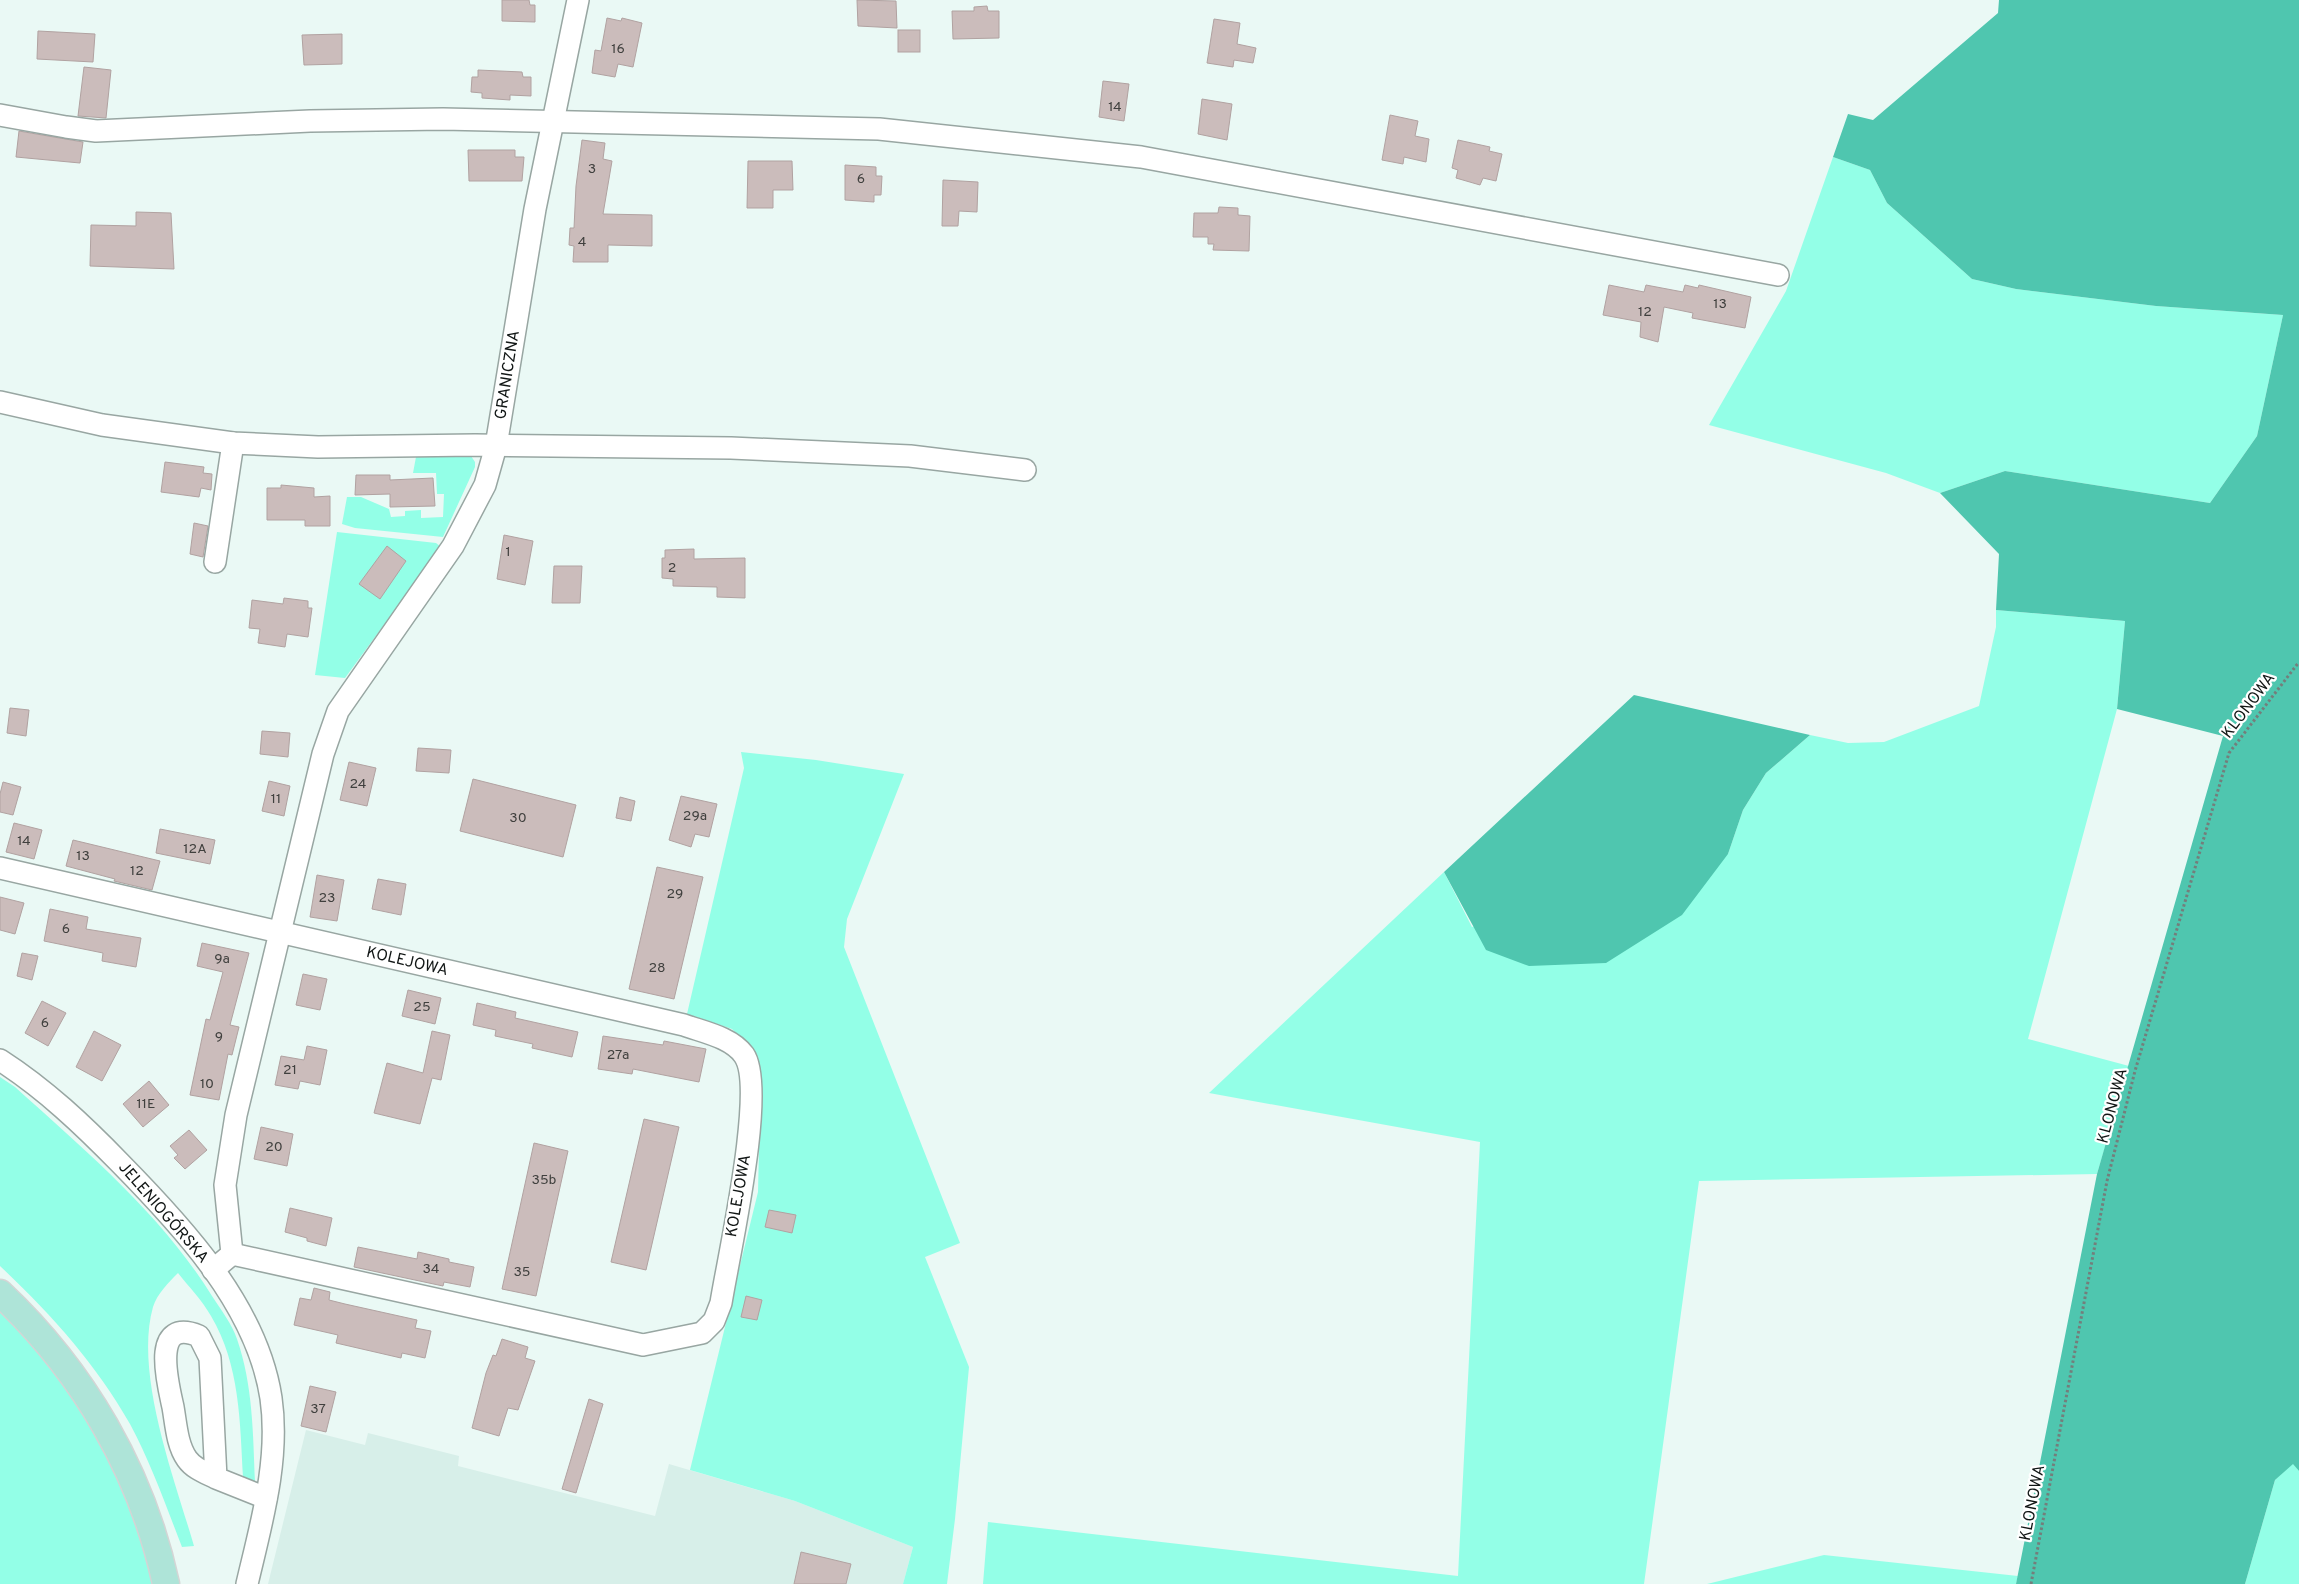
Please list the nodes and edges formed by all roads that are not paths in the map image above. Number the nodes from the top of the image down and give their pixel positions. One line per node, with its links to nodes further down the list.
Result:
1 (578, 0): 3 (street, GRANICZNA)
2 (0, 115): 3 (street)
3 (553, 122): 4 (street); 7 (street, GRANICZNA)
4 (1778, 275)
5 (0, 402): 6 (street)
6 (233, 443): 7 (street); 9 (street)
7 (496, 446): 8 (street); 11 (street, GRANICZNA)
8 (1025, 470)
9 (215, 562)
10 (0, 868): 11 (street, KOLEJOWA)
11 (279, 933): 13 (street); 13 (street, KOLEJOWA)
12 (0, 1060): 14 (street, JELENIOGÓRSKA)
13 (232, 1254): 14 (street)
14 (213, 1270): 17 (street, JELENIOGÓRSKA)
15 (0, 1293): 18 (main road)
16 (216, 1478): 16 (street); 17 (street)
17 (266, 1498): 19 (street, JELENIOGÓRSKA)
18 (166, 1584)
19 (247, 1584)

